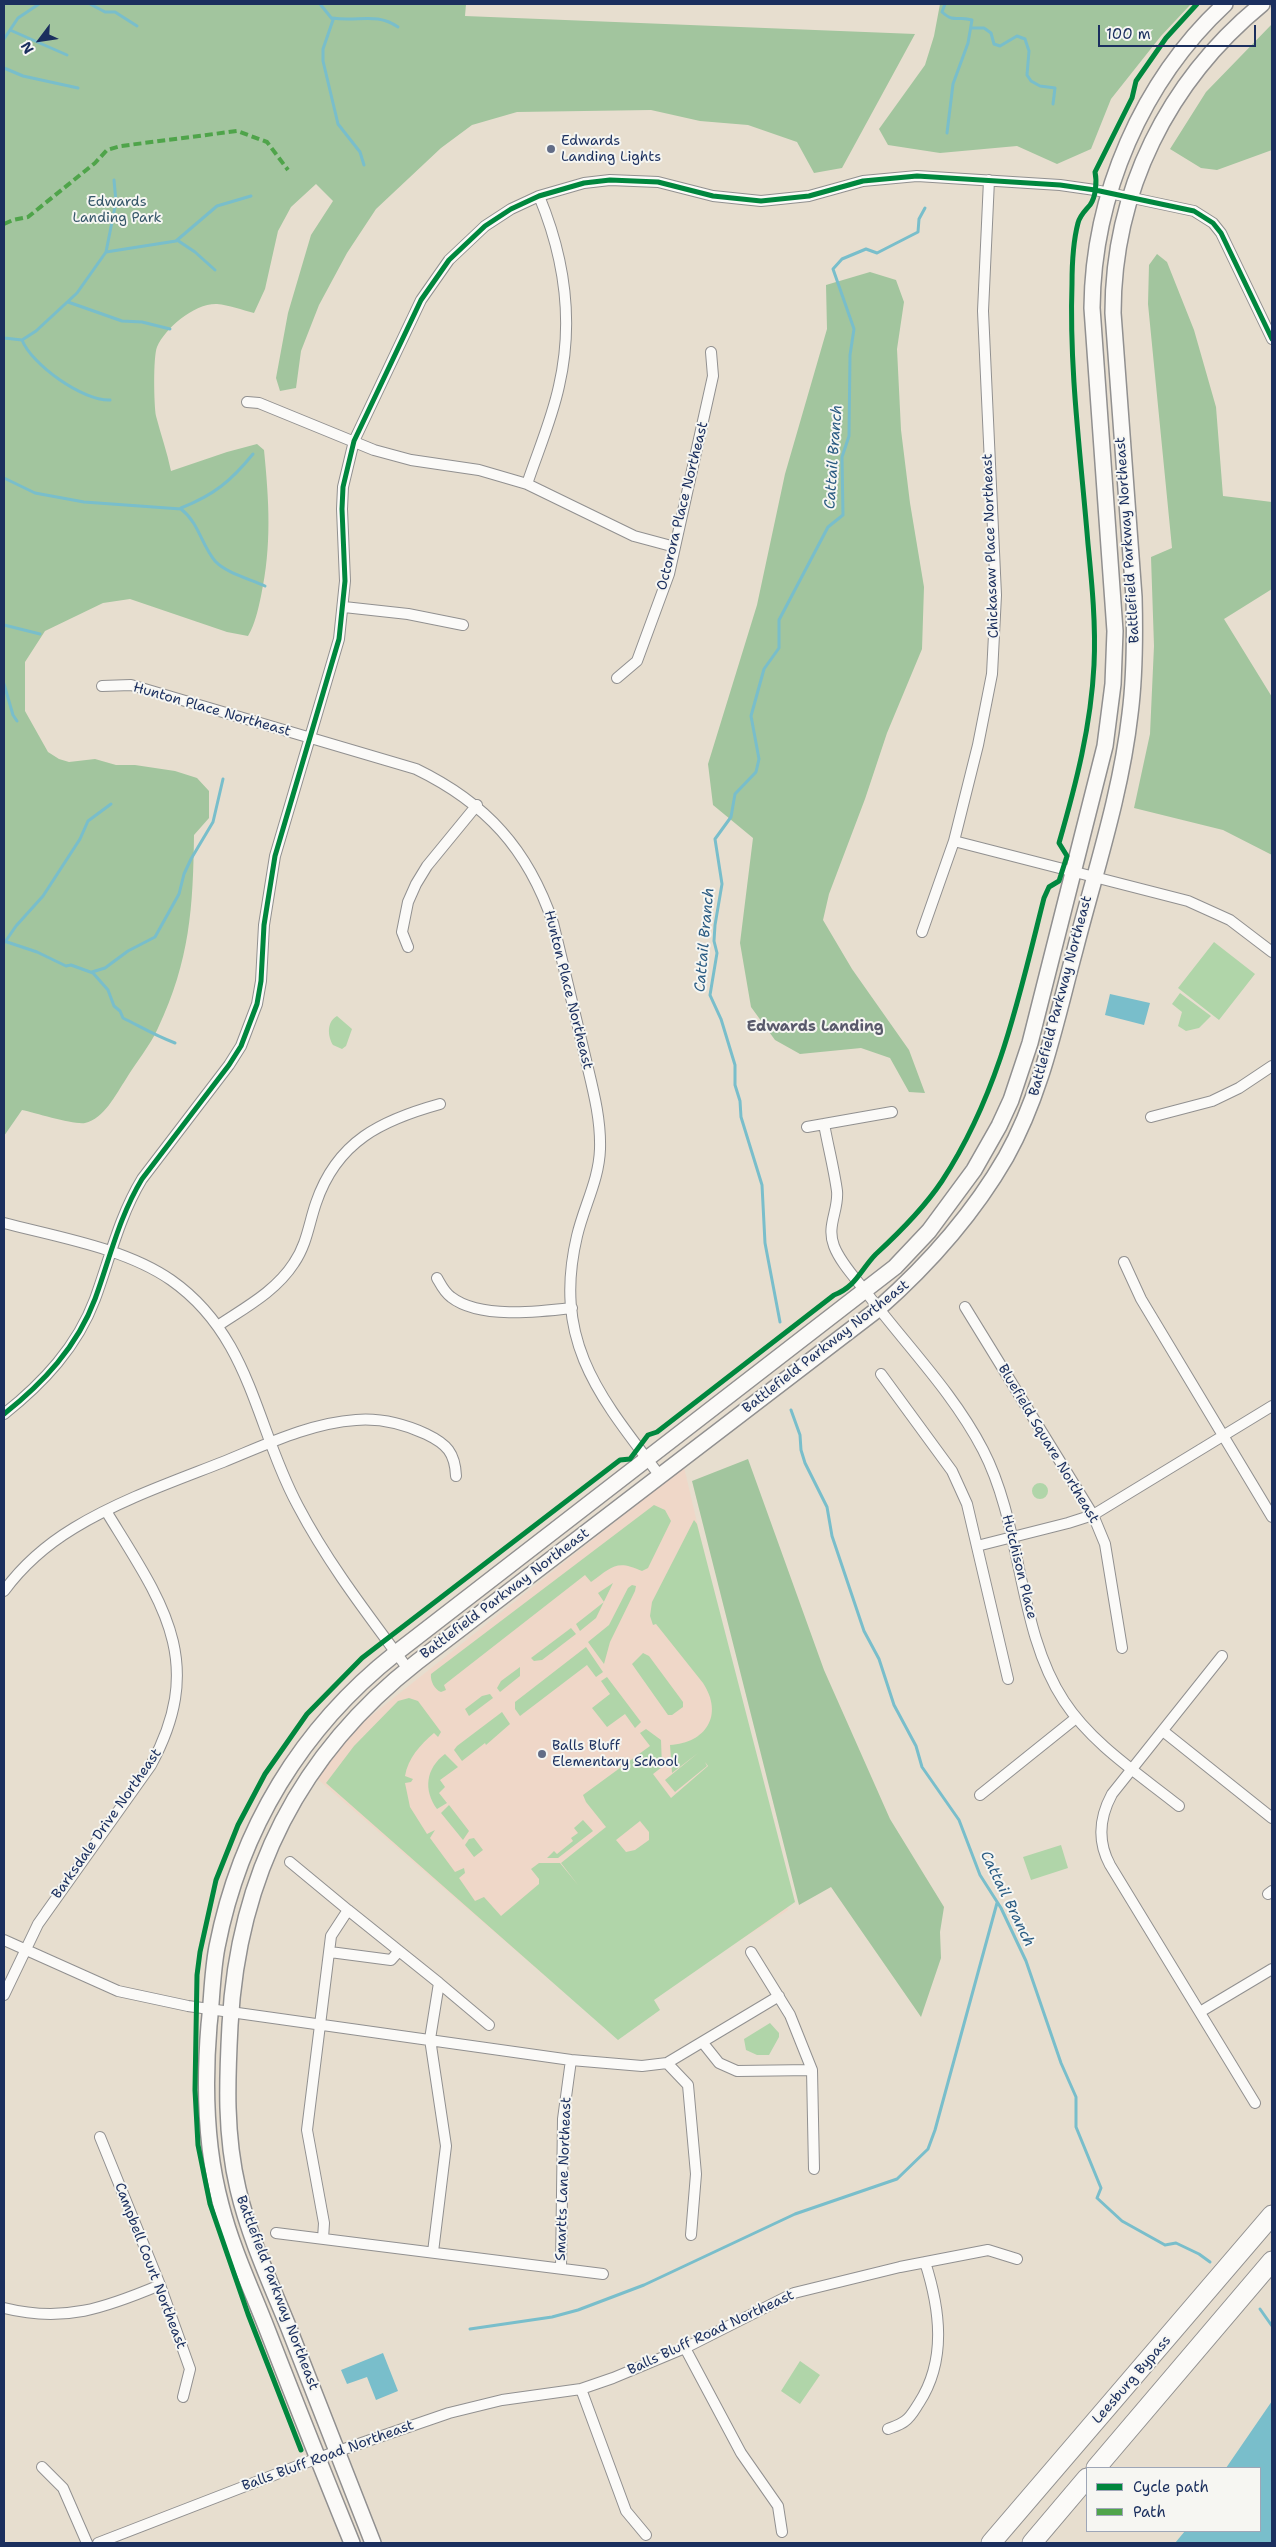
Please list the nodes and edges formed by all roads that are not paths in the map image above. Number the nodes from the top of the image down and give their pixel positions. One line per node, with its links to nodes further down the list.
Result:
1 (1225, 4): 4 (main road, Battlefield Parkway Northeast)
2 (1262, 4): 6 (main road, Battlefield Parkway Northeast)
3 (989, 180): 4 (street); 5 (street); 19 (street, Chickasaw Place Northeast)
4 (1109, 192): 6 (street); 20 (main road, Battlefield Parkway Northeast)
5 (539, 196): 10 (street); 11 (street)
6 (1130, 196): 7 (street); 21 (main road, Battlefield Parkway Northeast)
7 (1272, 339)
8 (711, 352): 12 (street, Octorora Place Northeast)
9 (247, 402): 10 (street)
10 (354, 441): 11 (street); 13 (street)
11 (527, 484): 12 (street)
12 (675, 547): 15 (street, Octorora Place Northeast)
13 (344, 607): 14 (street); 17 (street)
14 (463, 626)
15 (617, 678)
16 (102, 686): 17 (street, Hunton Place Northeast)
17 (311, 738): 18 (street, Hunton Place Northeast); 32 (street)
18 (476, 806): 23 (street); 37 (street, Hunton Place Northeast)
19 (954, 841): 20 (street); 22 (street, Chickasaw Place Northeast)
20 (1074, 871): 21 (street); 35 (main road, Battlefield Parkway Northeast)
21 (1094, 876): 24 (street); 38 (main road, Battlefield Parkway Northeast)
22 (922, 932)
23 (408, 947)
24 (1272, 952)
25 (1272, 1066): 28 (street)
26 (440, 1104): 39 (street)
27 (892, 1112): 29 (street)
28 (1151, 1117)
29 (824, 1124): 30 (street); 35 (street, Hutchison Place)
30 (806, 1126)
31 (4, 1223): 32 (street)
32 (111, 1252): 39 (street); 42 (street)
33 (1124, 1262): 43 (street)
34 (437, 1278): 37 (street)
35 (866, 1291): 38 (street, Hutchison Place); 45 (main road, Battlefield Parkway Northeast)
36 (965, 1307): 49 (street, Bluefield Square Northeast)
37 (572, 1308): 45 (street, Hunton Place Northeast)
38 (878, 1309): 47 (main road, Battlefield Parkway Northeast); 51 (street, Hutchison Place)
39 (219, 1325): 44 (street)
40 (881, 1374): 52 (street)
41 (1272, 1406): 43 (street)
42 (4, 1414)
43 (1224, 1436): 49 (street); 50 (street)
44 (270, 1443): 46 (street); 48 (street); 55 (street)
45 (647, 1459): 47 (street, Hunton Place Northeast); 55 (main road, Battlefield Parkway Northeast)
46 (456, 1476)
47 (660, 1476): 57 (main road, Battlefield Parkway Northeast)
48 (106, 1511): 53 (street); 68 (street, Barksdale Drive Northeast)
49 (1093, 1515): 51 (street); 54 (street, Bluefield Square Northeast)
50 (1272, 1517)
51 (1012, 1537): 52 (street); 59 (street, Hutchison Place)
52 (977, 1546): 58 (street)
53 (4, 1591)
54 (1122, 1648)
55 (396, 1653): 57 (street); 76 (main road, Battlefield Parkway Northeast)
56 (1222, 1656): 60 (street)
57 (408, 1669): 77 (main road, Battlefield Parkway Northeast)
58 (1008, 1679)
59 (1076, 1718): 61 (street, Hutchison Place); 62 (street)
60 (1163, 1731): 61 (street); 64 (street)
61 (1132, 1768): 63 (street, Hutchison Place); 78 (street)
62 (980, 1795)
63 (1179, 1806)
64 (1272, 1818)
65 (290, 1862): 66 (street)
66 (348, 1910): 69 (street); 70 (street)
67 (4, 1940): 68 (street)
68 (24, 1950): 74 (street, Barksdale Drive Northeast); 76 (street)
69 (399, 1951): 70 (street); 73 (street)
70 (330, 1952): 79 (street)
71 (751, 1952): 75 (street)
72 (1272, 1968): 78 (street)
73 (438, 1983): 80 (street); 81 (street)
74 (4, 1995)
75 (779, 1996): 82 (street); 85 (street)
76 (210, 2009): 77 (street); 106 (main road, Battlefield Parkway Northeast)
77 (230, 2012): 79 (street); 105 (main road, Battlefield Parkway Northeast)
78 (1200, 2012): 86 (street)
79 (320, 2025): 81 (street); 92 (street)
80 (489, 2026)
81 (430, 2039): 83 (street); 93 (street)
82 (703, 2043): 84 (street); 85 (street)
83 (571, 2060): 84 (street); 97 (street, Smartts Lane Northeast)
84 (667, 2063): 91 (street)
85 (812, 2070): 88 (street)
86 (1255, 2103)
87 (100, 2137): 99 (street, Campbell Court Northeast)
88 (814, 2169)
89 (1272, 2215): 116 (highway, Leesburg Bypass)
90 (276, 2233): 92 (street, Smartts Lane Northeast)
91 (691, 2235)
92 (323, 2239): 93 (street, Smartts Lane Northeast)
93 (433, 2252): 97 (street, Smartts Lane Northeast)
94 (1016, 2259): 96 (street, Balls Bluff Road Northeast)
95 (1272, 2260): 108 (highway, Leesburg Bypass)
96 (925, 2262): 101 (street, Balls Bluff Road Northeast); 104 (street)
97 (561, 2268): 98 (street, Smartts Lane Northeast)
98 (603, 2274)
99 (160, 2285): 100 (street); 103 (street, Campbell Court Northeast)
100 (4, 2308)
101 (686, 2348): 102 (street, Balls Bluff Road Northeast); 110 (street)
102 (581, 2388): 105 (street, Balls Bluff Road Northeast); 111 (street)
103 (183, 2397)
104 (888, 2430)
105 (337, 2451): 106 (street, Balls Bluff Road Northeast); 115 (main road, Battlefield Parkway Northeast)
106 (318, 2458): 113 (street, Balls Bluff Road Northeast); 114 (main road, Battlefield Parkway Northeast)
107 (42, 2467): 112 (street)
108 (1097, 2467)
109 (1086, 2479): 117 (highway)
110 (782, 2532)
111 (646, 2535)
112 (87, 2543)
113 (98, 2543)
114 (352, 2543)
115 (373, 2543)
116 (991, 2543)
117 (1032, 2543)

